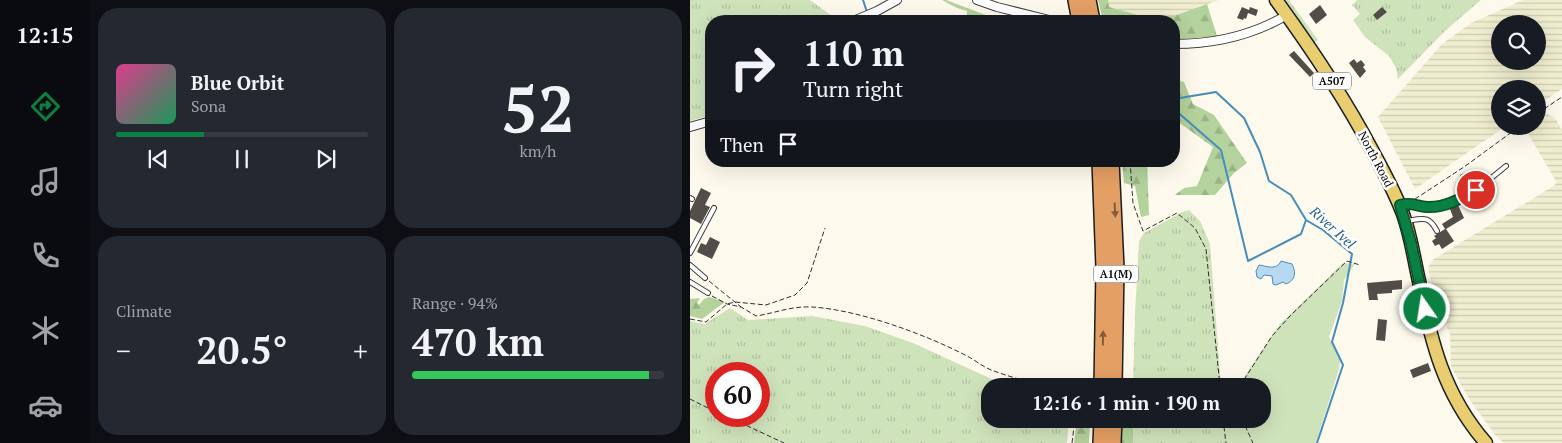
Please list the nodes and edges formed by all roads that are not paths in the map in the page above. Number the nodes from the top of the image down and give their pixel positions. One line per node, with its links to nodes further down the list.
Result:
1 (897, 0): 6 (street)
2 (978, 0): 7 (street)
3 (1076, 0): 8 (highway)
4 (1088, 0): 9 (highway)
5 (1276, 0): 10 (main road, North Road / A507)
6 (867, 15)
7 (1029, 15)
8 (1082, 15)
9 (1085, 15)
10 (1287, 15): 11 (street); 17 (main road, North Road / A507)
11 (1180, 44)
12 (705, 122): 13 (street)
13 (690, 126)
14 (1506, 166): 17 (lane)
15 (1100, 167): 26 (highway, A1(M), one-way to 15)
16 (1111, 167): 27 (highway, A1(M), one-way to 27)
17 (1405, 204): 19 (main road, North Road / A507)
18 (714, 208): 21 (lane)
19 (1406, 222): 20 (lane); 32 (main road, North Road / A507)
20 (1437, 231)
21 (690, 253)
22 (690, 265): 23 (lane)
23 (705, 278)
24 (690, 282): 25 (lane)
25 (708, 293)
26 (1102, 378)
27 (1114, 378)
28 (1102, 428): 30 (highway)
29 (1114, 428): 31 (highway)
30 (1101, 443)
31 (1113, 443)
32 (1486, 443)

